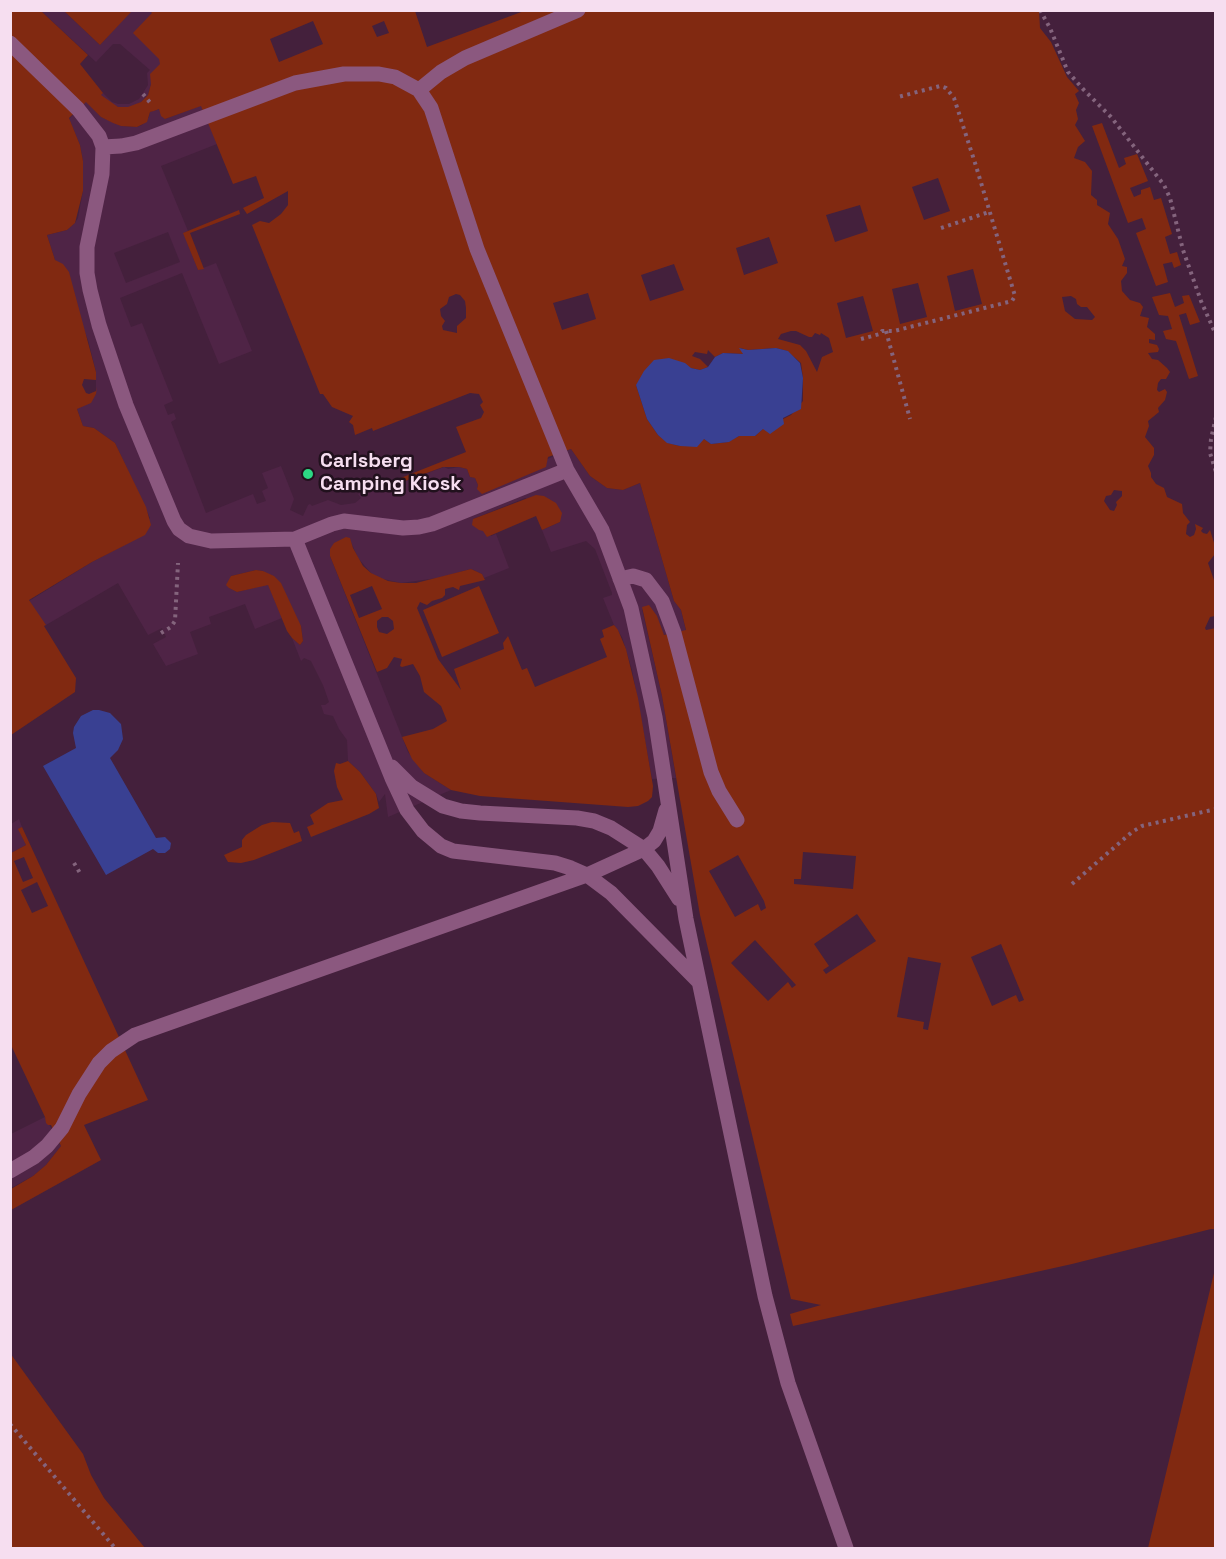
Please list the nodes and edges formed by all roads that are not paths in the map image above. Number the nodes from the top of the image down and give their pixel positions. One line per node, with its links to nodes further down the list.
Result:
1 (578, 10): 3 (lane)
2 (10, 43): 4 (lane)
3 (419, 90): 4 (lane); 5 (lane)
4 (103, 147): 6 (lane)
5 (567, 470): 6 (lane); 7 (lane)
6 (294, 539): 8 (lane)
7 (620, 579): 9 (lane); 10 (lane)
8 (382, 754): 11 (lane); 12 (lane)
9 (668, 804): 11 (lane); 13 (lane)
10 (738, 820)
11 (644, 849): 12 (lane); 13 (lane)
12 (587, 875): 14 (lane); 15 (lane)
13 (686, 919): 14 (lane)
14 (700, 982): 16 (lane)
15 (10, 1171)
16 (846, 1548)

